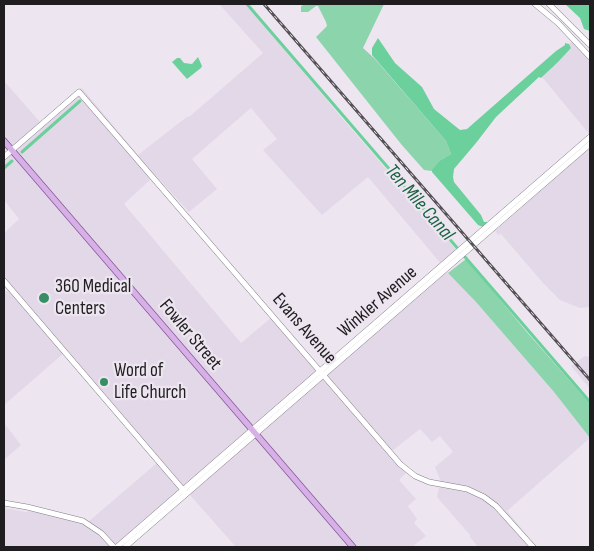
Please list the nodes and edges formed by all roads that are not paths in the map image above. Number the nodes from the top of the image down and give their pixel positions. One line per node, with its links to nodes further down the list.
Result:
1 (535, 4): 4 (street)
2 (548, 4): 3 (street)
3 (590, 45)
4 (590, 57)
5 (590, 137): 10 (street, Winkler Avenue)
6 (4, 142): 8 (main road, Fowler Street)
7 (590, 144): 11 (street, Winkler Avenue)
8 (11, 150): 9 (street); 16 (street, Evans Avenue); 17 (main road, Fowler Street)
9 (4, 157)
10 (556, 167): 11 (street); 12 (street, Winkler Avenue)
11 (541, 187): 13 (street, Winkler Avenue)
12 (512, 206): 13 (street); 14 (street, Winkler Avenue)
13 (505, 220): 14 (street, Winkler Avenue)
14 (468, 248): 16 (street, Winkler Avenue)
15 (4, 281): 18 (street)
16 (322, 373): 17 (street, Winkler Avenue); 24 (street, Evans Avenue)
17 (254, 432): 18 (street, Winkler Avenue); 19 (street, Winkler Avenue); 23 (main road, Fowler Street)
18 (184, 489): 19 (street); 21 (street, Winkler Avenue)
19 (183, 496): 22 (street, Winkler Avenue)
20 (4, 505): 21 (street)
21 (115, 547)
22 (124, 547)
23 (354, 547)
24 (532, 547)

